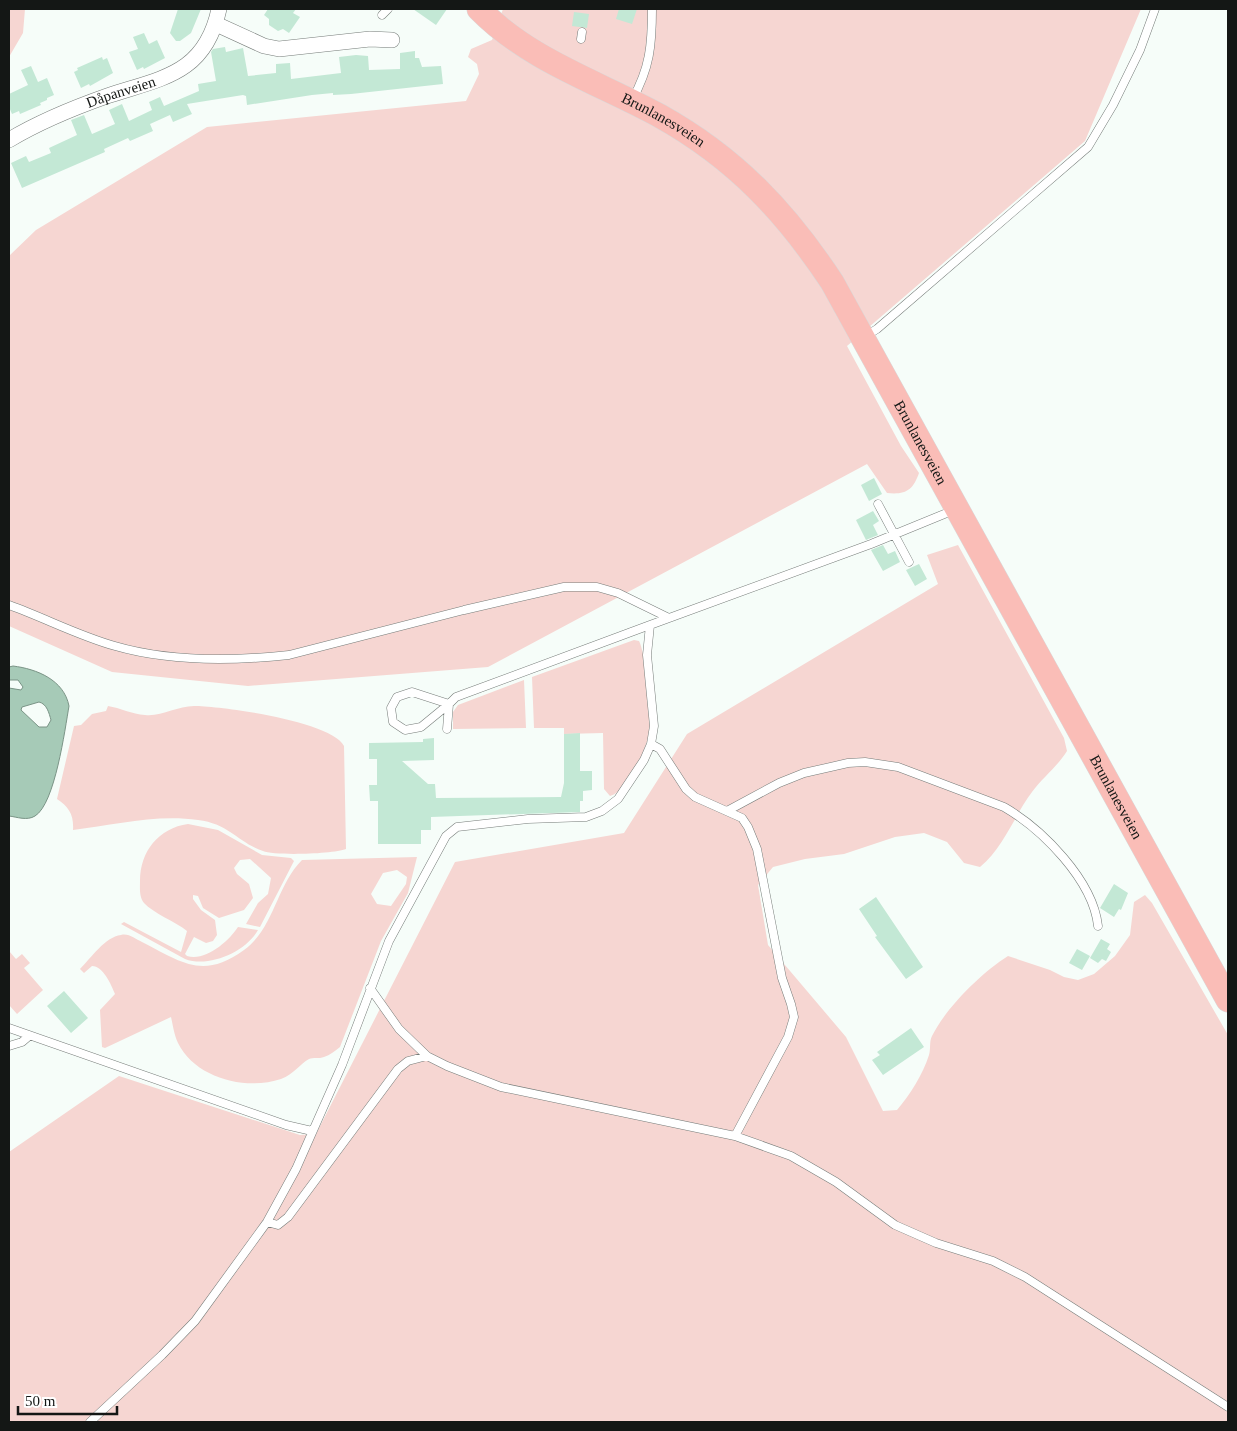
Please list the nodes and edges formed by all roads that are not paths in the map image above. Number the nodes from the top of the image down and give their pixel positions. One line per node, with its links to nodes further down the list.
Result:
1 (219, 9): 7 (street, Dåpanveien)
2 (388, 9): 6 (lane)
3 (479, 9): 9 (main road, Brunlanesveien)
4 (652, 9): 9 (lane)
5 (1155, 9): 11 (lane)
6 (382, 16)
7 (216, 24): 8 (street); 10 (street, Dåpanveien)
8 (392, 40)
9 (631, 102): 11 (main road, Brunlanesveien)
10 (9, 140)
11 (862, 338): 13 (main road, Brunlanesveien)
12 (878, 504): 14 (lane)
13 (956, 509): 14 (lane); 25 (main road, Brunlanesveien)
14 (894, 534): 15 (lane); 17 (lane)
15 (909, 562)
16 (9, 605): 17 (lane)
17 (667, 617): 18 (lane)
18 (650, 625): 19 (lane); 21 (lane)
19 (449, 704): 19 (lane); 20 (lane)
20 (447, 729)
21 (651, 744): 22 (lane); 24 (lane)
22 (727, 811): 23 (lane); 31 (lane)
23 (1098, 926)
24 (370, 988): 29 (lane); 30 (lane)
25 (1228, 1000)
26 (9, 1028): 27 (lane)
27 (29, 1036): 28 (lane); 30 (lane)
28 (9, 1046)
29 (426, 1056): 31 (lane); 32 (lane)
30 (312, 1131): 32 (lane)
31 (735, 1136): 33 (lane)
32 (267, 1222): 34 (lane)
33 (1228, 1407)
34 (90, 1422)

